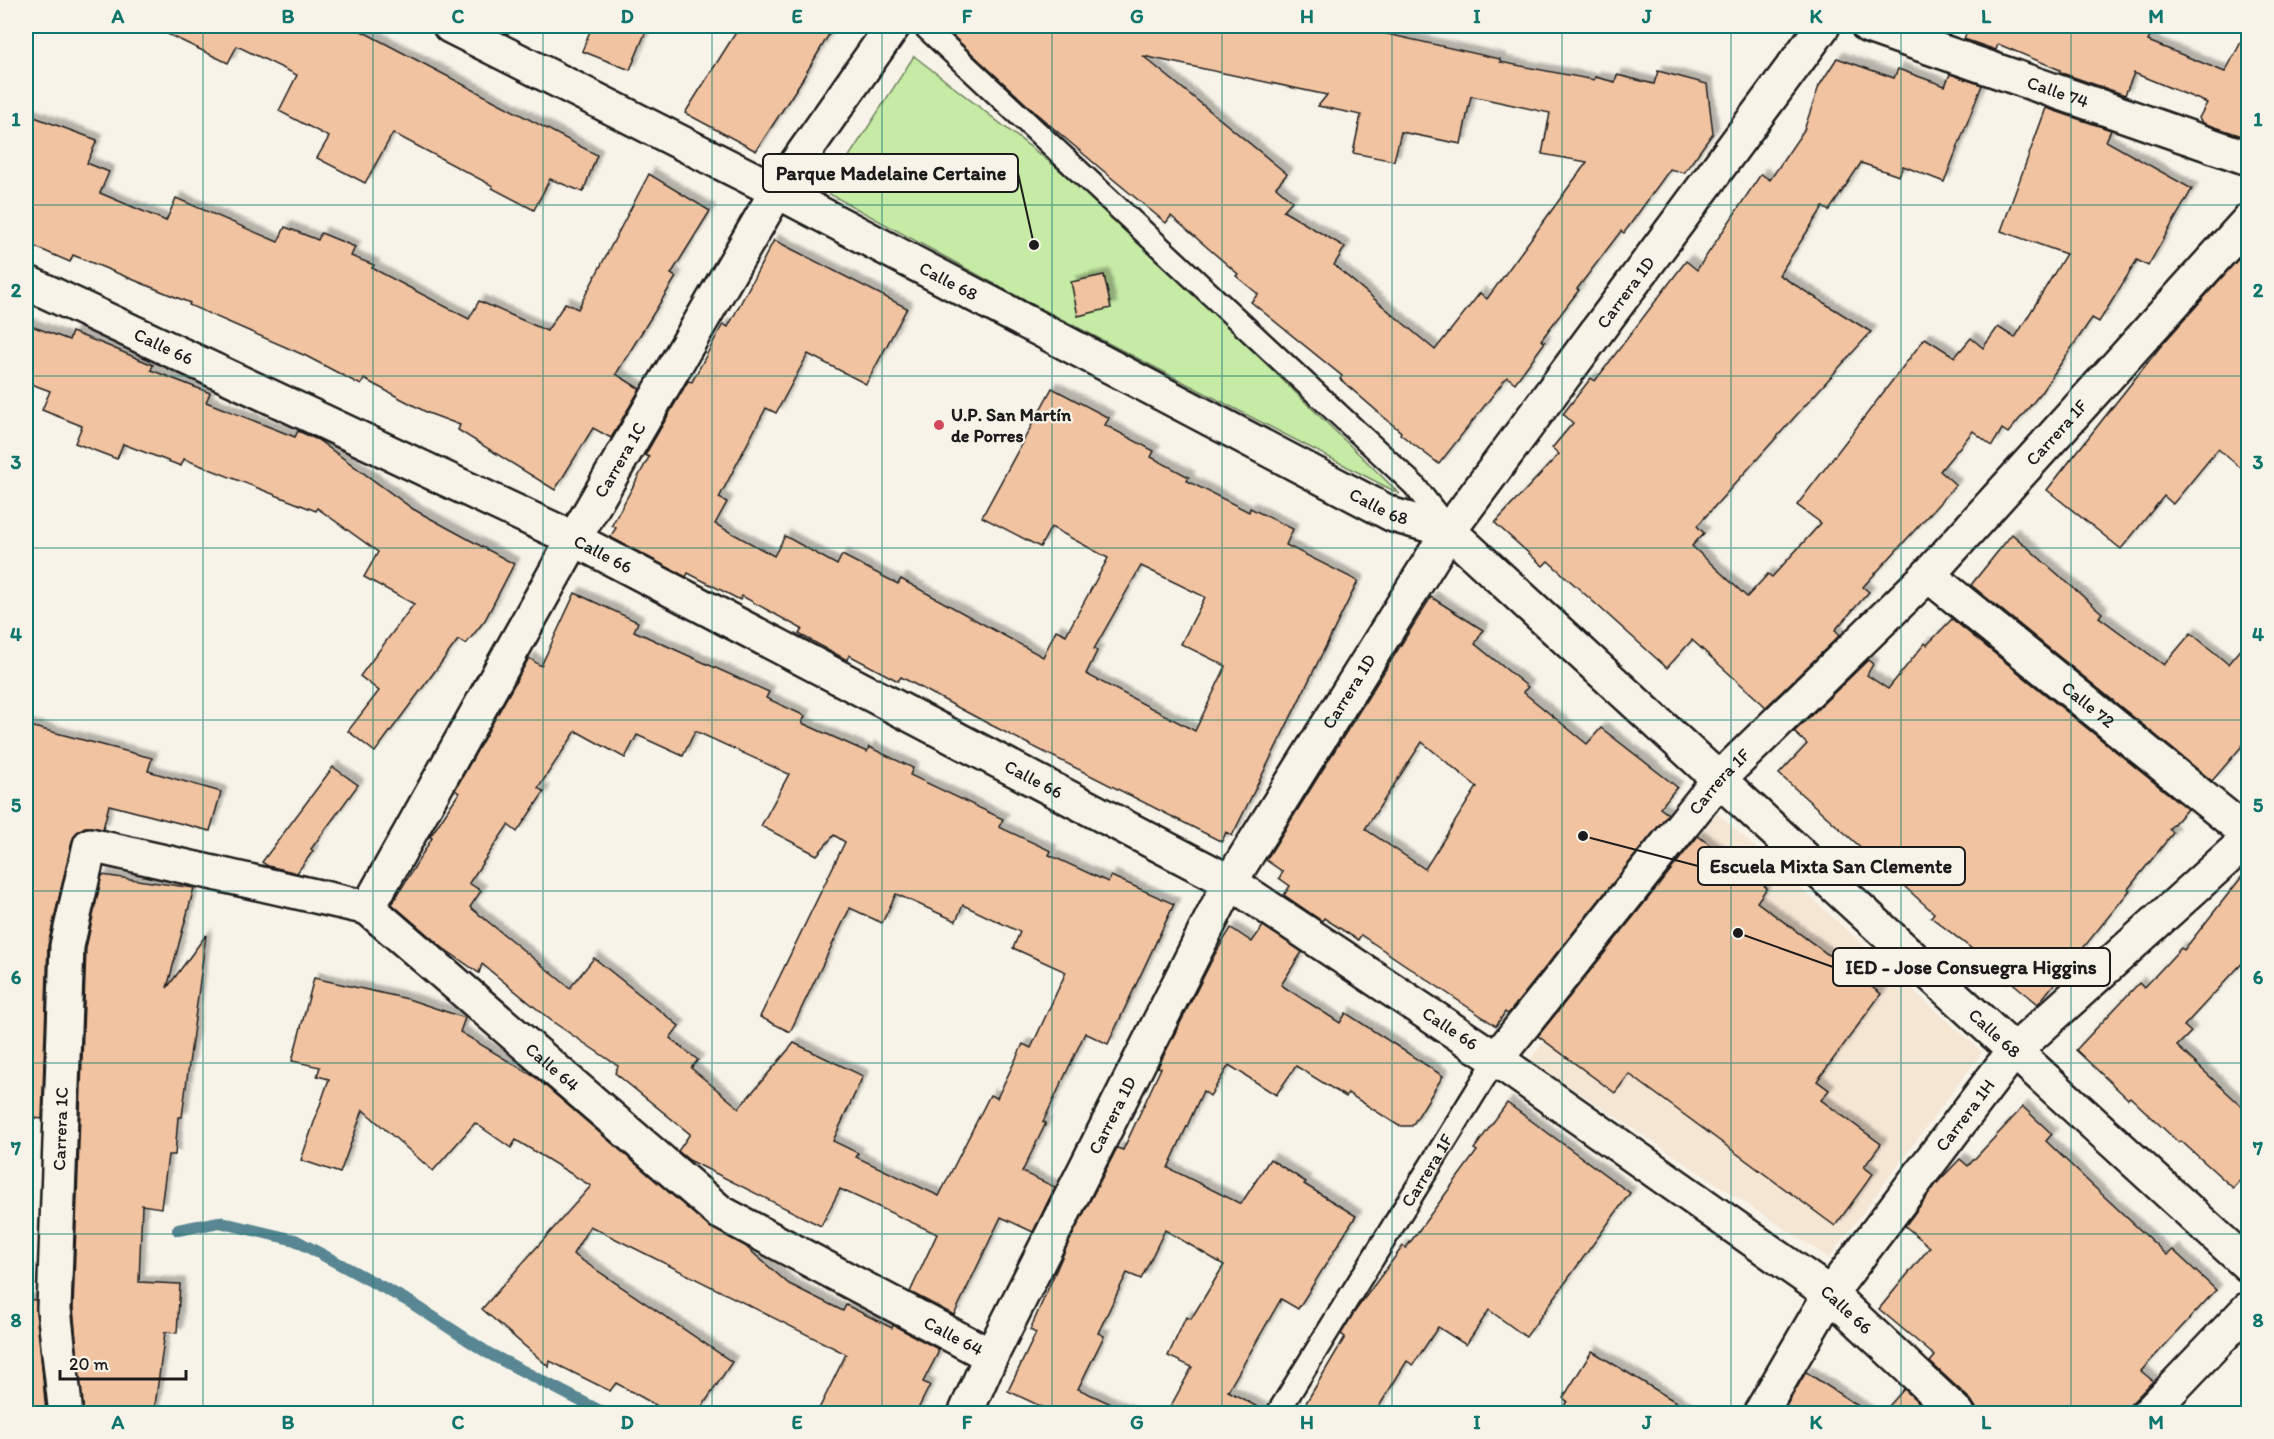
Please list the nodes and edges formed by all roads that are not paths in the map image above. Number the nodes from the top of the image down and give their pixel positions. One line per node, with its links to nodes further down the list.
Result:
1 (450, 26): 7 (street, Calle 68)
2 (893, 26): 7 (street, Carrera 1C)
3 (924, 26): 10 (lane, Calle 68)
4 (1822, 26): 10 (street, Carrera 1D)
5 (1868, 26): 6 (street, Calle 74)
6 (2248, 158)
7 (777, 191): 10 (street, Calle 68); 11 (street, Carrera 1C)
8 (2248, 221): 12 (street, Carrera 1F)
9 (26, 282): 11 (street, Calle 66)
10 (1449, 531): 13 (street, Calle 68); 17 (street, Carrera 1D)
11 (574, 539): 17 (street, Calle 66); 18 (street, Carrera 1C)
12 (1928, 575): 13 (street, Carrera 1F); 14 (street, Calle 72)
13 (1720, 778): 19 (street, Calle 68); 20 (street, Carrera 1F)
14 (2248, 834)
15 (2248, 839): 19 (street, Carrera 1H)
16 (90, 844): 18 (street, Calle 64); 25 (street, Carrera 1C)
17 (1230, 882): 20 (street, Calle 66); 24 (street, Carrera 1D)
18 (368, 908): 24 (street, Calle 64)
19 (2013, 1052): 21 (street, Calle 68); 22 (street, Carrera 1H)
20 (1496, 1059): 22 (street, Calle 66); 27 (lane, Carrera 1F)
21 (2248, 1265)
22 (1830, 1294): 28 (street, Carrera 1H); 29 (street, Calle 66)
23 (2248, 1309): 30 (street)
24 (991, 1356): 26 (street, Carrera 1D)
25 (64, 1413)
26 (965, 1413)
27 (1277, 1413)
28 (1760, 1413)
29 (1958, 1413)
30 (2148, 1413)

